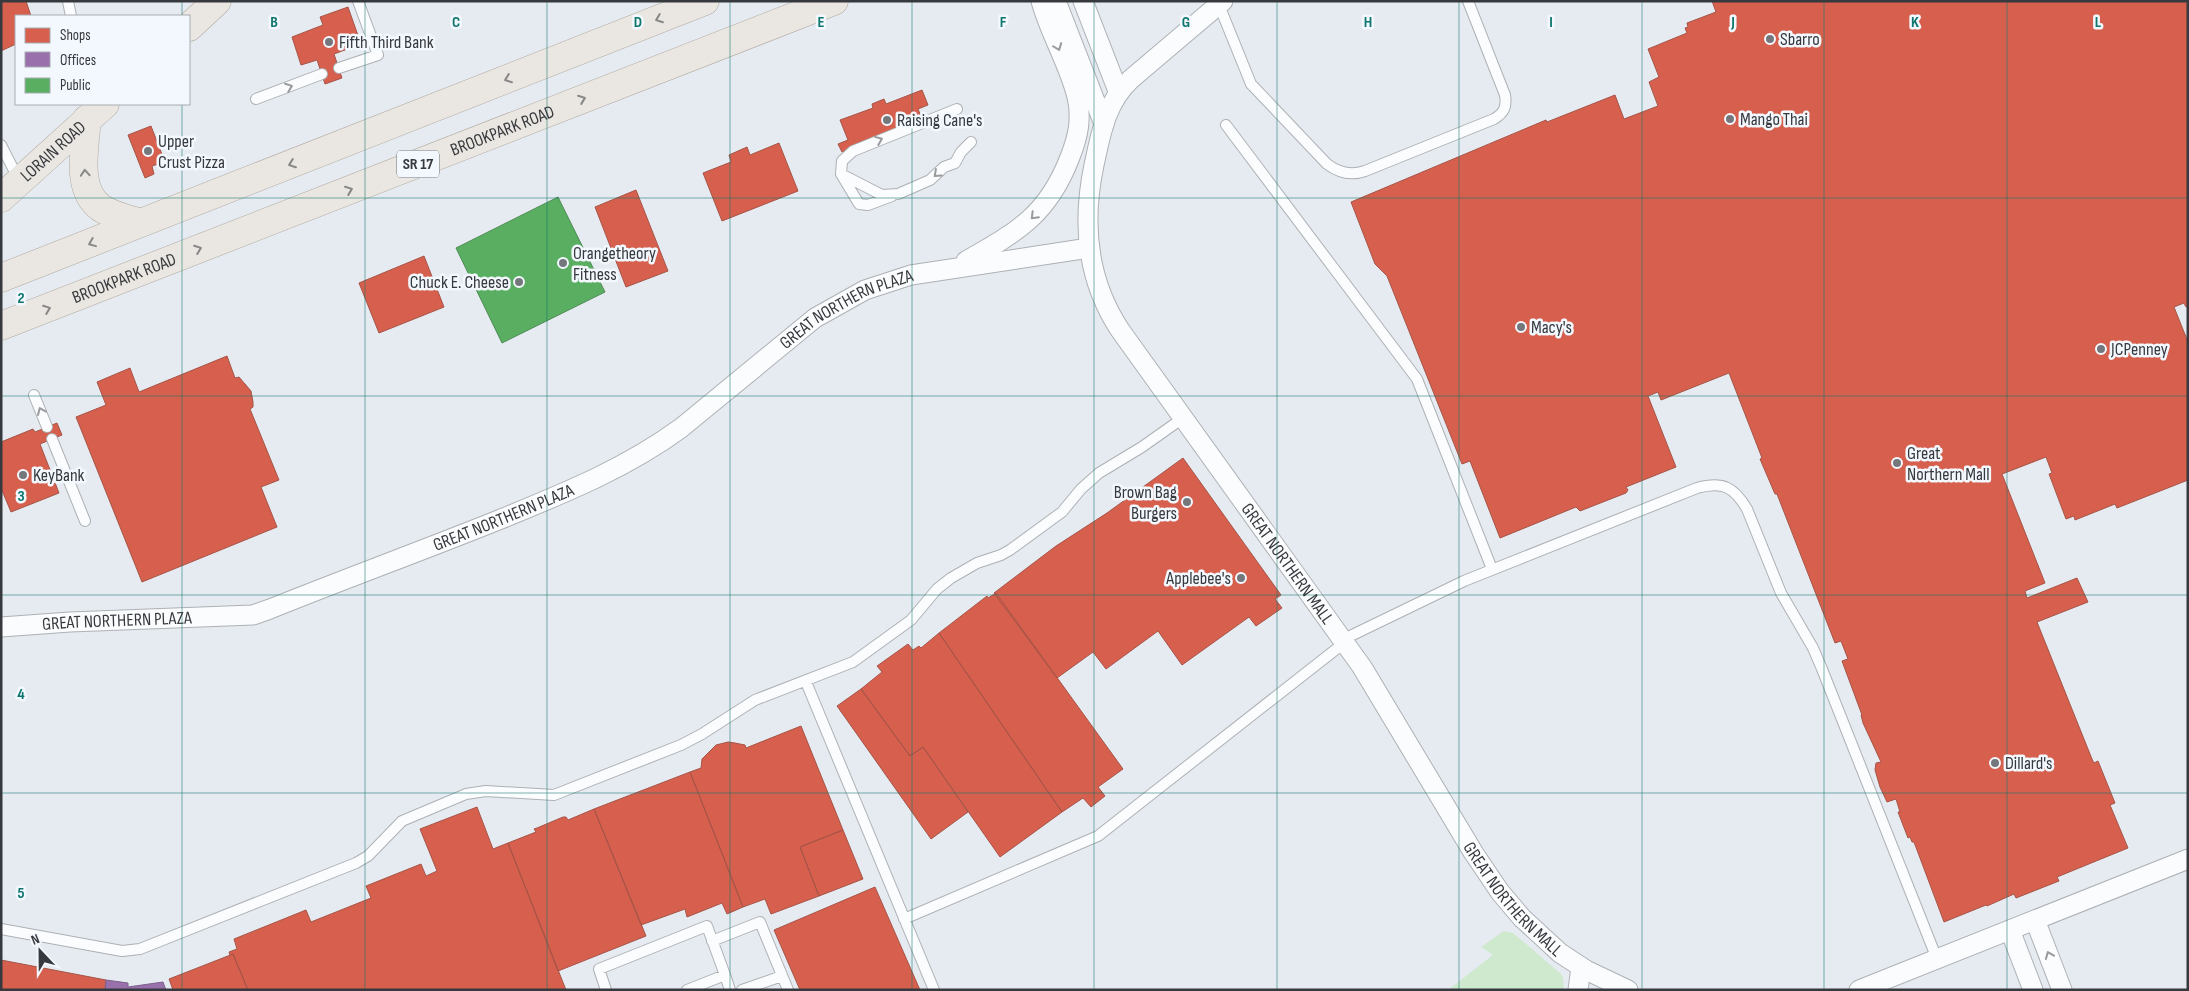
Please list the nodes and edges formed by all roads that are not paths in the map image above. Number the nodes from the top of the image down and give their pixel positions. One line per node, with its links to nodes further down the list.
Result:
1 (68, 1): 11 (lane)
2 (217, 1): 12 (main road)
3 (358, 1): 13 (lane)
4 (705, 1): 26 (main road, SR 17, one-way to 26)
5 (834, 1): 30 (main road, BROOKPARK ROAD / SR 17, one-way to 5)
6 (1041, 1): 28 (street, GREAT NORTHERN PLAZA, one-way to 28)
7 (1056, 1): 19 (street)
8 (1083, 1): 15 (street)
9 (1468, 1): 10 (lane)
10 (1221, 3): 15 (street, GREAT NORTHERN MALL)
11 (71, 15)
12 (190, 26)
13 (339, 68)
14 (322, 74): 16 (lane, one-way to 14)
15 (1118, 91): 19 (street, GREAT NORTHERN MALL)
16 (256, 99)
17 (957, 109): 23 (lane, one-way to 17)
18 (96, 112): 24 (main road, LORAIN ROAD); 26 (main road, one-way to 18)
19 (1104, 124): 27 (street, GREAT NORTHERN MALL)
20 (1226, 125): 36 (lane)
21 (971, 142): 25 (lane, one-way to 25)
22 (1, 145): 24 (lane)
23 (841, 174): 25 (lane); 25 (lane)
24 (10, 189)
25 (898, 194)
26 (141, 223): 29 (main road, SR 17, one-way to 29)
27 (1089, 248): 28 (street, GREAT NORTHERN PLAZA); 32 (street, GREAT NORTHERN MALL)
28 (954, 268): 37 (street, GREAT NORTHERN PLAZA)
29 (1, 278)
30 (1, 326)
31 (34, 395): 33 (lane, one-way to 31)
32 (1183, 418): 38 (street, GREAT NORTHERN MALL); 39 (lane)
33 (48, 427)
34 (52, 439): 35 (lane)
35 (86, 521)
36 (1492, 569): 38 (lane); 46 (lane)
37 (1, 627)
38 (1343, 641): 41 (lane); 47 (street, GREAT NORTHERN MALL)
39 (806, 682): 41 (lane); 43 (lane)
40 (2188, 860): 42 (street)
41 (904, 919): 56 (lane)
42 (2035, 920): 44 (street); 61 (street, one-way to 42)
43 (1, 929)
44 (2010, 930): 46 (street); 60 (street)
45 (712, 941): 48 (lane); 49 (lane); 51 (lane)
46 (1937, 959): 59 (street)
47 (1581, 967): 50 (street, GREAT NORTHERN MALL); 57 (street, GREAT NORTHERN MALL)
48 (725, 975): 52 (lane); 53 (lane)
49 (782, 976): 54 (lane); 55 (lane)
50 (1607, 986): 58 (street, GREAT NORTHERN MALL)
51 (606, 990)
52 (687, 990)
53 (730, 990)
54 (742, 990)
55 (788, 990)
56 (934, 990)
57 (1578, 990)
58 (1628, 990)
59 (1859, 990)
60 (2033, 990)
61 (2062, 990)

